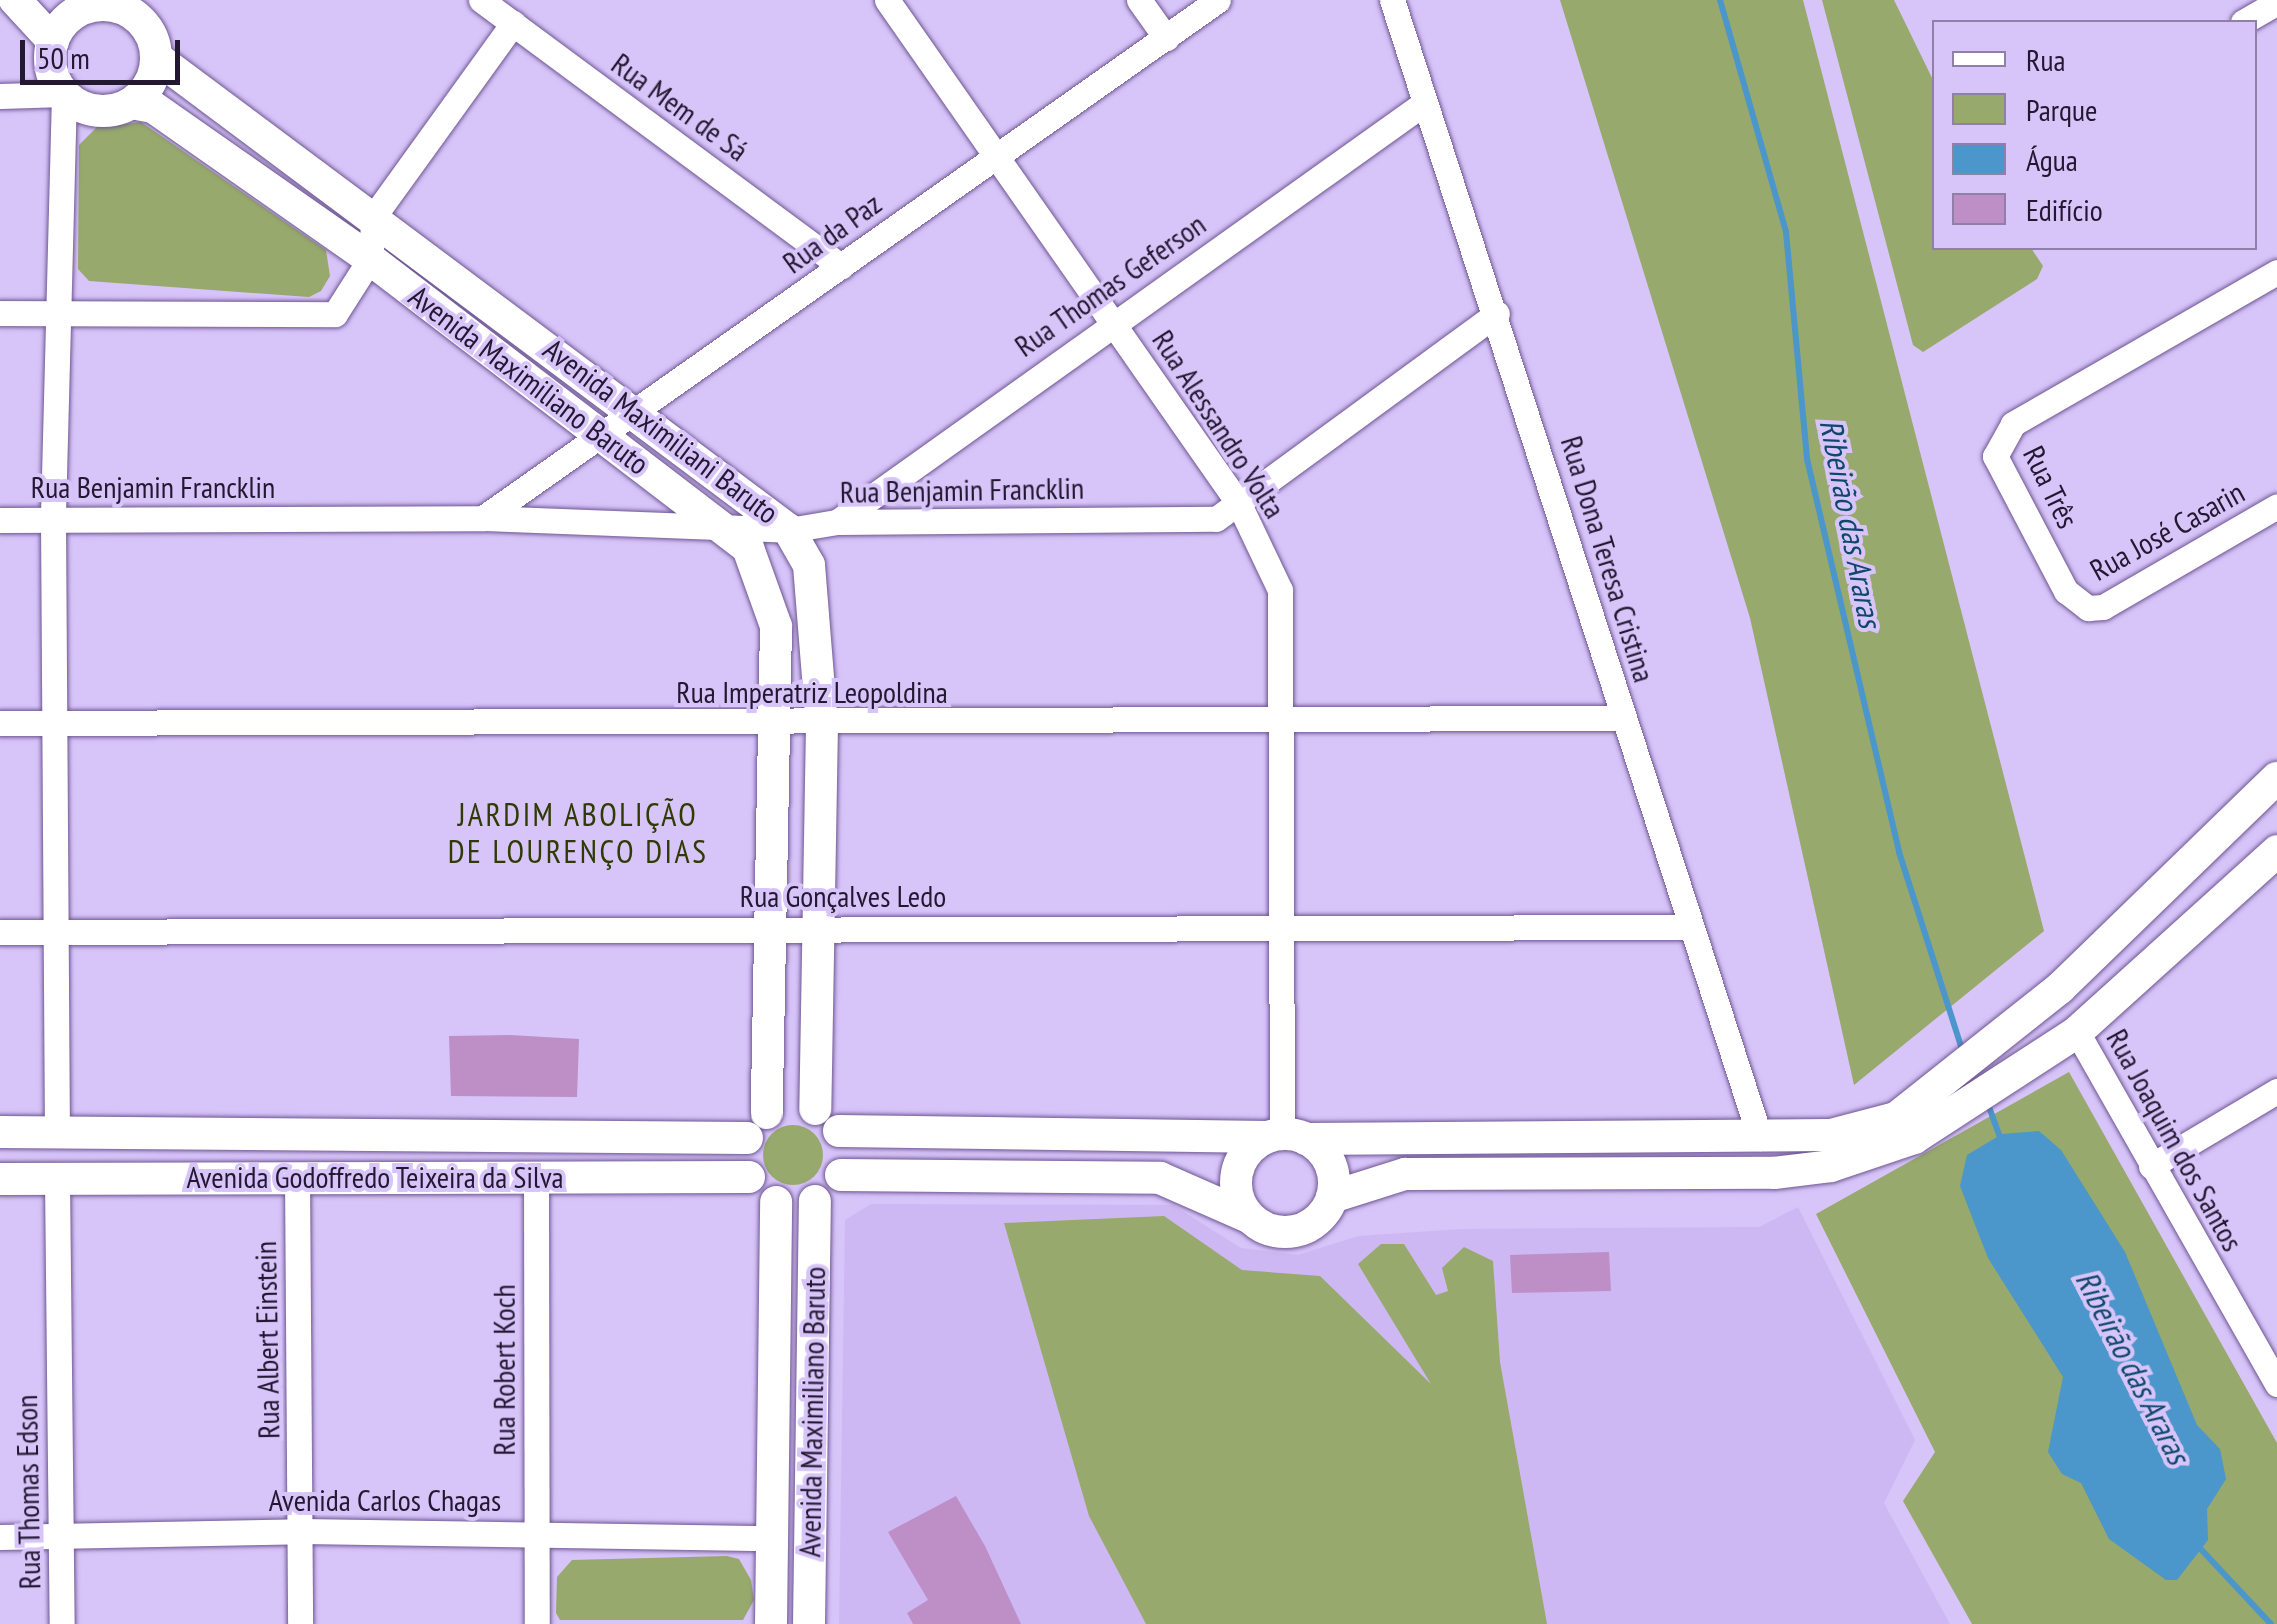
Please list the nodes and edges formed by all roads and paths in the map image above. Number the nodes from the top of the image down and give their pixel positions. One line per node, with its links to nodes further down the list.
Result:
1 (15, 0): 12 (street)
2 (481, 0): 10 (street, Rua Mem de Sá)
3 (887, 0): 18 (street, Rua Alessandro Volta)
4 (1139, 0): 11 (street)
5 (1218, 0): 11 (street, Rua da Paz)
6 (1392, 0): 17 (street, Rua Dona Teresa Cristina)
7 (93, 2): 12 (street); 13 (street)
8 (2277, 2): 9 (street)
9 (2246, 20)
10 (513, 24): 19 (street); 21 (street, Rua Mem de Sá)
11 (1166, 38): 18 (street, Rua da Paz)
12 (53, 42): 14 (street)
13 (157, 58): 16 (street); 19 (street, Avenida Maximiliani Baruto)
14 (64, 94): 15 (street); 16 (street); 24 (street)
15 (0, 96)
16 (132, 103): 20 (street, Avenida Maximiliano Baruto)
17 (1423, 104): 25 (street, Rua Dona Teresa Cristina); 26 (street, Rua Thomas Geferson)
18 (992, 157): 21 (street, Rua da Paz); 26 (street, Rua Alessandro Volta)
19 (374, 216): 20 (street); 27 (street, Avenida Maximiliani Baruto)
20 (370, 259): 24 (street); 28 (street, Avenida Maximiliano Baruto)
21 (842, 266): 27 (street, Rua da Paz)
22 (2277, 272): 37 (street, Rua Três)
23 (0, 313): 24 (street)
24 (56, 313): 32 (street)
25 (1497, 313): 29 (street, Rua Benjamin Francklin); 38 (street, Rua Dona Teresa Cristina)
26 (1114, 322): 29 (street, Rua Alessandro Volta); 34 (street, Rua Thomas Geferson)
27 (638, 411): 28 (street, Rua da Paz); 36 (street, Avenida Maximiliani Baruto)
28 (598, 436): 31 (street, Rua da Paz); 35 (street, Avenida Maximiliano Baruto)
29 (1239, 504): 34 (street, Rua Benjamin Francklin); 41 (street, Rua Alessandro Volta)
30 (2277, 506): 37 (street, Rua José Casarin)
31 (483, 518): 32 (street, Rua Benjamin Francklin); 35 (street, Rua Benjamin Francklin)
32 (53, 519): 33 (street, Rua Benjamin Francklin); 39 (street)
33 (0, 520)
34 (837, 522): 36 (street, Rua Benjamin Francklin)
35 (726, 527): 36 (street, Rua Benjamin Francklin); 42 (street, Avenida Maximiliano Baruto)
36 (789, 530): 43 (street, Avenida Maximiliani Baruto)
37 (2088, 608)
38 (1624, 718): 41 (street, Rua Imperatriz Leopoldina); 46 (street, Rua Dona Teresa Cristina)
39 (55, 722): 40 (street, Rua Imperatriz Leopoldina); 42 (street, Rua Imperatriz Leopoldina); 51 (street)
40 (0, 723)
41 (1284, 724): 43 (street, Rua Imperatriz Leopoldina); 49 (street, Rua Alessandro Volta)
42 (773, 725): 43 (street, Rua Imperatriz Leopoldina); 47 (street, Avenida Maximiliano Baruto)
43 (822, 725): 48 (street, Avenida Maximiliani Baruto)
44 (2277, 778): 60 (street)
45 (2277, 851): 52 (street)
46 (1686, 927): 49 (street, Rua Gonçalves Ledo); 60 (street, Rua Dona Teresa Cristina)
47 (772, 928): 48 (street, Rua Gonçalves Ledo); 51 (street, Rua Gonçalves Ledo); 55 (street, Avenida Maximiliano Baruto)
48 (818, 929): 49 (street, Rua Gonçalves Ledo); 54 (street, Avenida Maximiliani Baruto)
49 (1287, 931): 59 (street, Rua Alessandro Volta)
50 (0, 932): 51 (street, Rua Gonçalves Ledo)
51 (57, 932): 58 (street)
52 (2077, 1032): 61 (street, Rua Joaquim dos Santos); 68 (street)
53 (2277, 1091): 61 (street)
54 (815, 1108): 55 (street); 56 (street)
55 (758, 1126): 58 (street, Avenida Godoffredo Teixeira da Silva); 65 (street)
56 (839, 1131): 59 (street); 62 (street)
57 (0, 1132): 58 (street, Avenida Godoffredo Teixeira da Silva)
58 (57, 1132)
59 (1285, 1136): 60 (street); 68 (street); 71 (street)
60 (1760, 1138)
61 (2151, 1166): 72 (street, Rua Joaquim dos Santos)
62 (841, 1175): 69 (street); 71 (street)
63 (297, 1176): 64 (street, Avenida Godoffredo Teixeira da Silva); 67 (street, Avenida Godoffredo Teixeira da Silva); 74 (street, Rua Albert Einstein)
64 (536, 1176): 65 (street, Avenida Godoffredo Teixeira da Silva); 75 (street, Rua Robert Koch)
65 (750, 1177): 70 (street)
66 (0, 1179): 67 (street, Avenida Godoffredo Teixeira da Silva)
67 (57, 1179): 77 (street, Rua Thomas Edson)
68 (1332, 1197): 71 (street)
69 (816, 1201): 70 (street); 83 (street, Avenida Maximiliano Baruto)
70 (776, 1202): 78 (street, Avenida Maximiliano Baruto)
71 (1249, 1217)
72 (2270, 1354): 73 (street, Rua Joaquim dos Santos)
73 (2277, 1384)
74 (302, 1531): 75 (street, Avenida Carlos Chagas); 77 (street, Avenida Carlos Chagas); 80 (street, Rua Albert Einstein)
75 (536, 1534): 78 (street, Avenida Carlos Chagas); 81 (street, Rua Robert Koch)
76 (0, 1537): 77 (street, Avenida Carlos Chagas)
77 (61, 1537): 79 (street, Rua Thomas Edson)
78 (770, 1538): 82 (street, Avenida Maximiliano Baruto)
79 (62, 1624)
80 (300, 1624)
81 (536, 1624)
82 (771, 1624)
83 (809, 1624)

